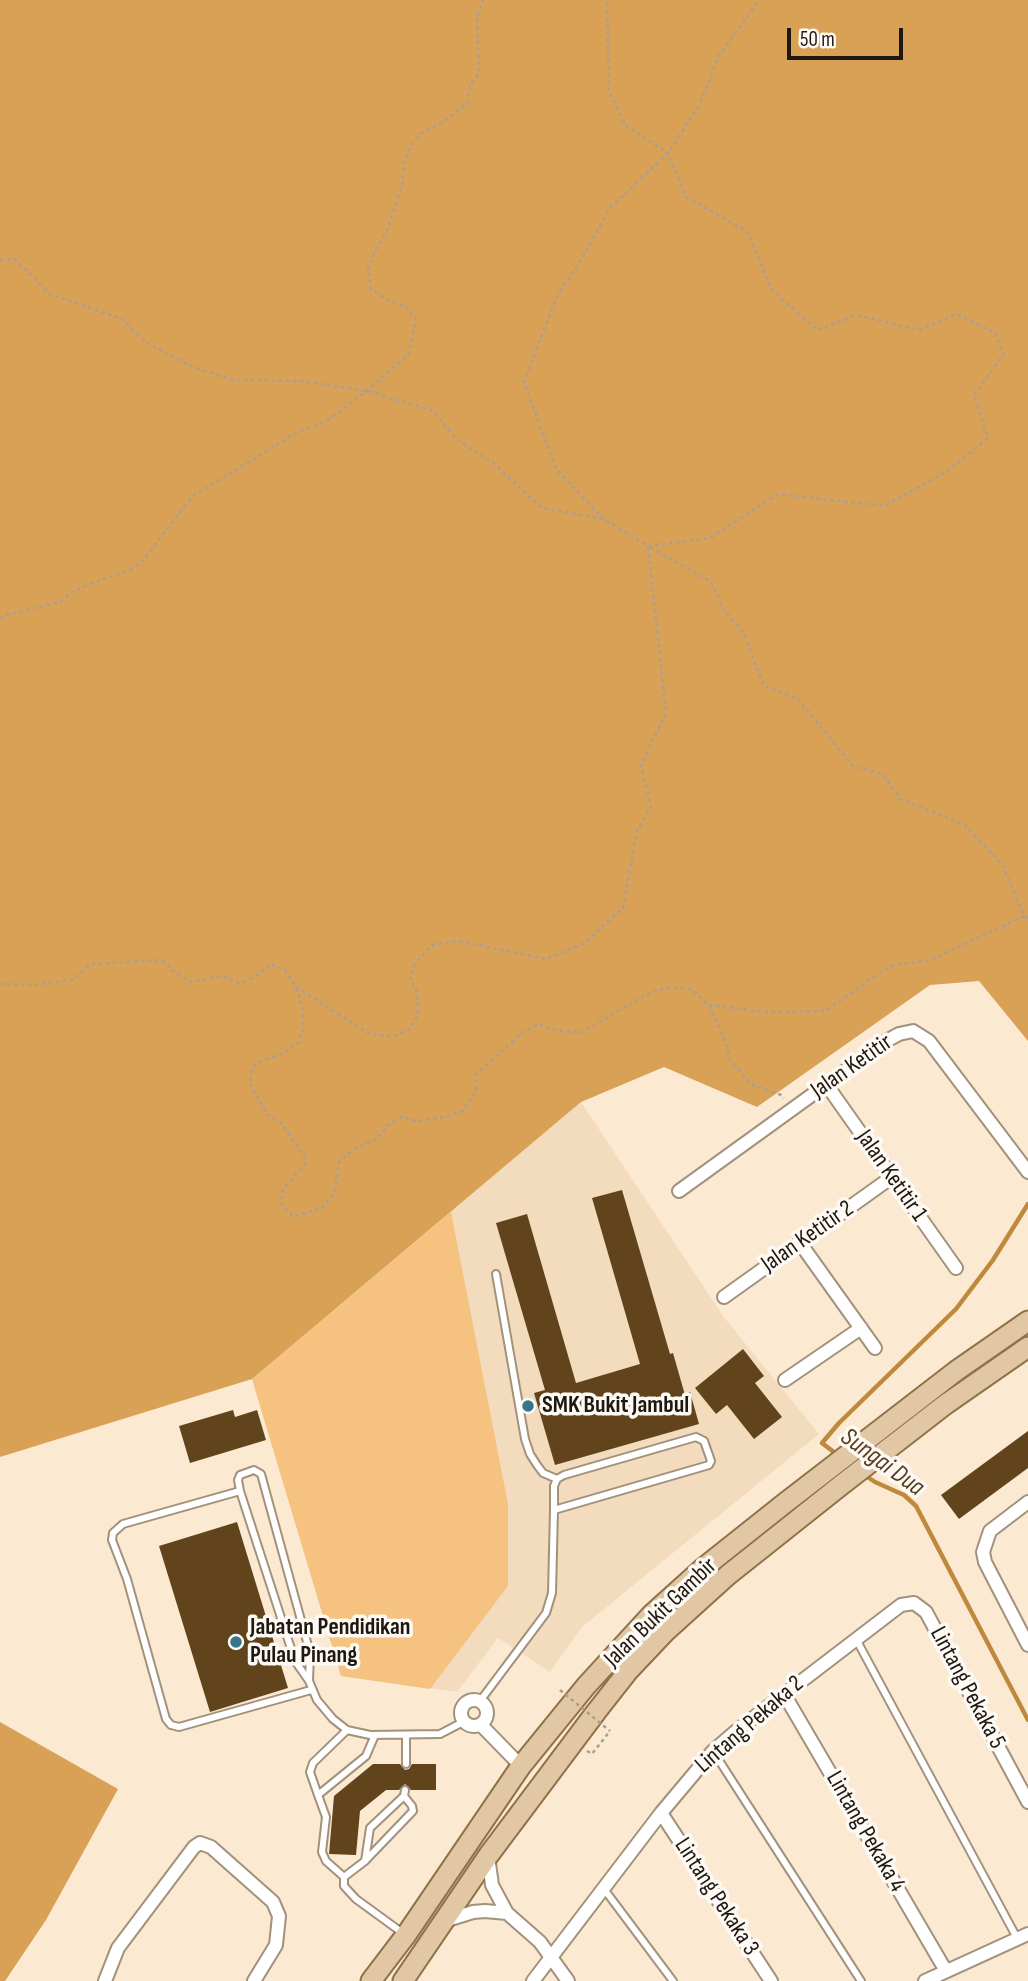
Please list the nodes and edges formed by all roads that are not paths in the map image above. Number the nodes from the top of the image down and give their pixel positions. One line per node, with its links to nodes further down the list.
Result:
1 (826, 1084): 2 (street, Jalan Ketitir); 3 (street, Jalan Ketitir 1); 4 (street, Jalan Ketitir)
2 (1028, 1172)
3 (891, 1177): 5 (street, Jalan Ketitir 2); 6 (street, Jalan Ketitir 1)
4 (678, 1191)
5 (800, 1242): 8 (street, Jalan Ketitir 2); 10 (street)
6 (956, 1268)
7 (496, 1275): 14 (lane)
8 (724, 1297)
9 (1028, 1321): 32 (main road, Jalan Bukit Gambir)
10 (861, 1328): 12 (street); 13 (street)
11 (1028, 1346): 36 (main road, Jalan Bukit Gambir)
12 (875, 1348)
13 (785, 1380)
14 (556, 1479): 17 (lane); 17 (lane)
15 (240, 1491): 21 (lane); 21 (lane); 22 (lane)
16 (1028, 1503): 20 (street)
17 (554, 1510): 24 (lane)
18 (926, 1612): 19 (street, Lintang Pekaka 2); 34 (street, Lintang Pekaka 5)
19 (855, 1638): 23 (street, Lintang Pekaka 2); 43 (lane)
20 (1028, 1644)
21 (309, 1681): 22 (lane)
22 (312, 1690): 27 (lane)
23 (784, 1694): 30 (street, Lintang Pekaka 2); 45 (street, Lintang Pekaka 4)
24 (480, 1701): 25 (street); 26 (street)
25 (463, 1722): 26 (street); 29 (lane)
26 (481, 1725): 32 (street)
27 (347, 1730): 28 (lane); 33 (lane)
28 (375, 1735): 29 (lane); 33 (lane)
29 (406, 1735): 31 (lane)
30 (713, 1751): 35 (street, Lintang Pekaka 2); 54 (lane)
31 (406, 1764)
32 (521, 1766): 42 (main road, Jalan Bukit Gambir)
33 (318, 1795): 38 (lane)
34 (1028, 1802)
35 (661, 1813): 39 (street, Lintang Pekaka 2); 53 (street, Lintang Pekaka 3)
36 (488, 1856): 40 (street); 41 (main road, Jalan Bukit Gambir)
37 (365, 1861): 37 (lane); 38 (lane)
38 (344, 1877): 42 (lane)
39 (604, 1889): 44 (street, Lintang Pekaka 2); 52 (lane)
40 (507, 1913): 41 (street); 44 (street)
41 (444, 1921): 49 (main road, Jalan Bukit Gambir)
42 (406, 1936): 48 (main road, Jalan Bukit Gambir)
43 (1022, 1936): 45 (street)
44 (551, 1957): 50 (street, Lintang Pekaka 2); 51 (street)
45 (946, 1971): 55 (street)
46 (105, 1981): 47 (street)
47 (254, 1981)
48 (371, 1981)
49 (403, 1981)
50 (533, 1981)
51 (568, 1981)
52 (673, 1981)
53 (771, 1981)
54 (861, 1981)
55 (925, 1981)

